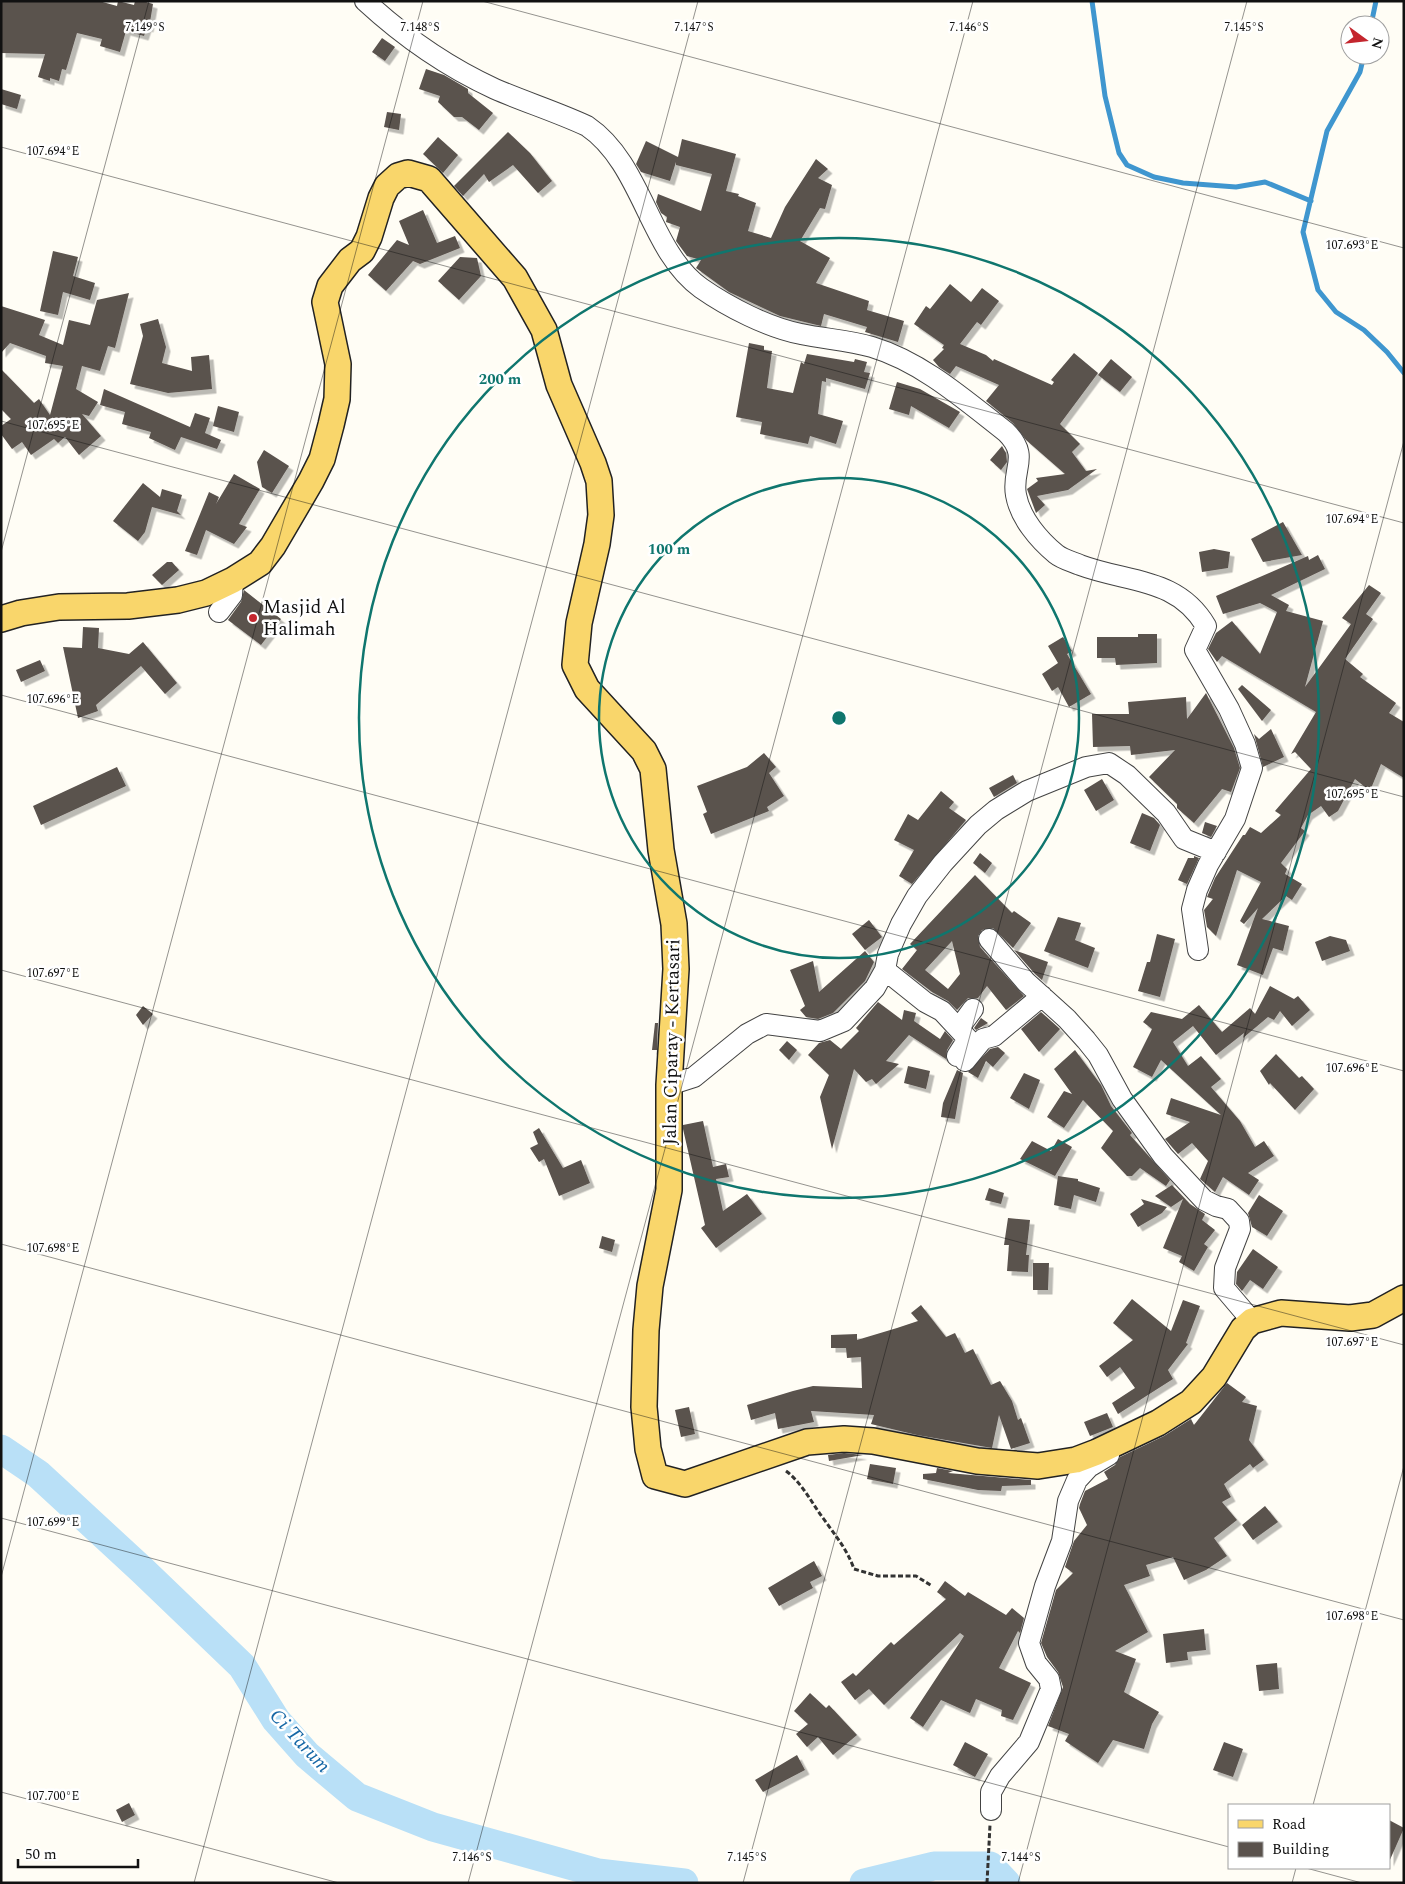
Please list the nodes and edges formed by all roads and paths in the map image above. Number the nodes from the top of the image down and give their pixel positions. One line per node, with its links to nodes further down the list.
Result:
1 (365, 1): 5 (street)
2 (233, 580): 3 (street); 4 (main road, Jalan Ciparay - Kertasari); 12 (main road, Jalan Ciparay - Kertasari)
3 (219, 612)
4 (1, 619)
5 (1216, 852): 7 (street); 8 (street)
6 (989, 939): 9 (street)
7 (1198, 950)
8 (885, 970): 11 (street); 12 (street)
9 (1042, 996): 10 (street); 14 (street)
10 (988, 1018): 11 (street); 11 (street)
11 (958, 1028)
12 (669, 1085): 15 (main road, Jalan Ciparay - Kertasari)
13 (1404, 1298): 14 (main road)
14 (1252, 1321): 15 (main road, Jalan Ciparay - Kertasari)
15 (1120, 1442): 18 (street)
16 (778, 1468): 17 (path)
17 (932, 1586)
18 (991, 1810): 19 (path)
19 (987, 1883)

